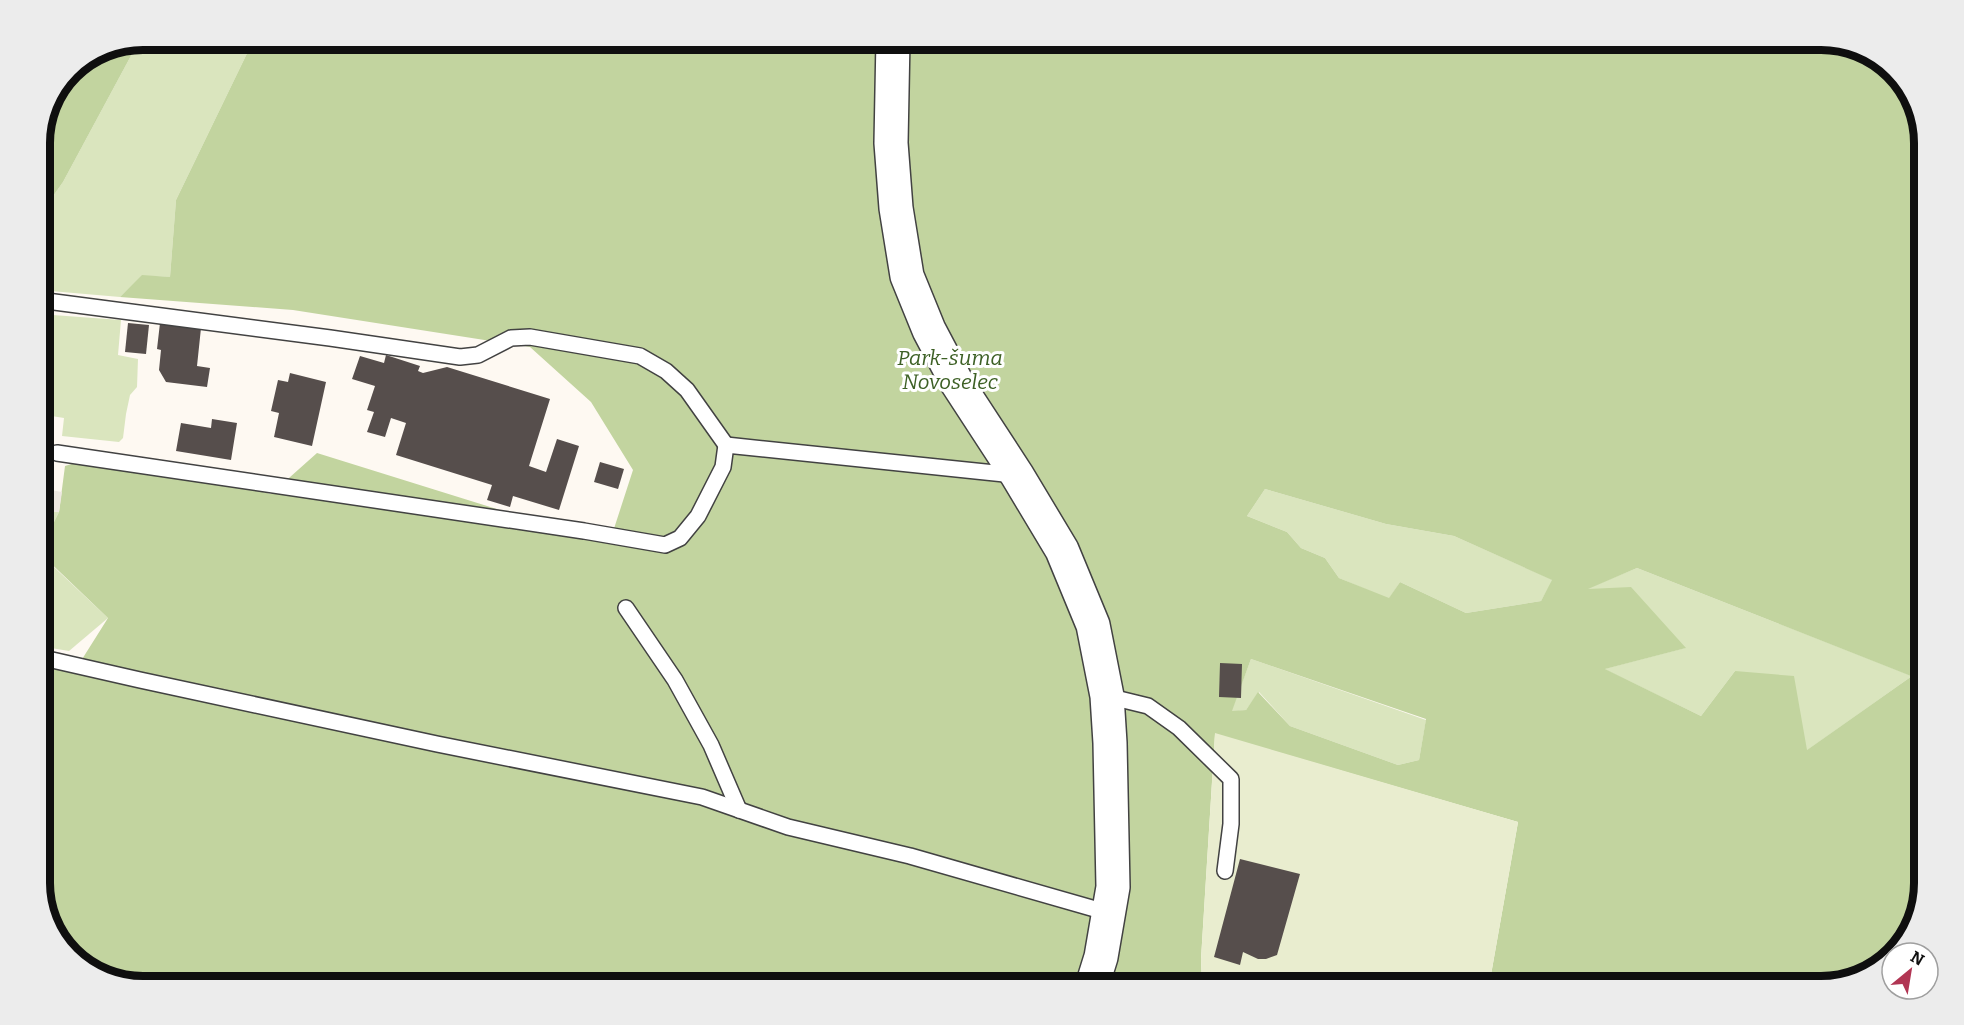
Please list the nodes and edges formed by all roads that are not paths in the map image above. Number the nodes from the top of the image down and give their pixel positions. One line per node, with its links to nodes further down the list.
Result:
1 (893, 50): 5 (street)
2 (50, 301): 3 (lane)
3 (726, 445): 4 (lane); 5 (lane)
4 (57, 453)
5 (1017, 475): 8 (street)
6 (626, 608): 9 (lane)
7 (50, 660): 9 (lane)
8 (1107, 696): 10 (lane); 11 (street)
9 (739, 810): 11 (lane)
10 (1225, 872)
11 (1108, 914): 12 (street)
12 (1095, 976)

